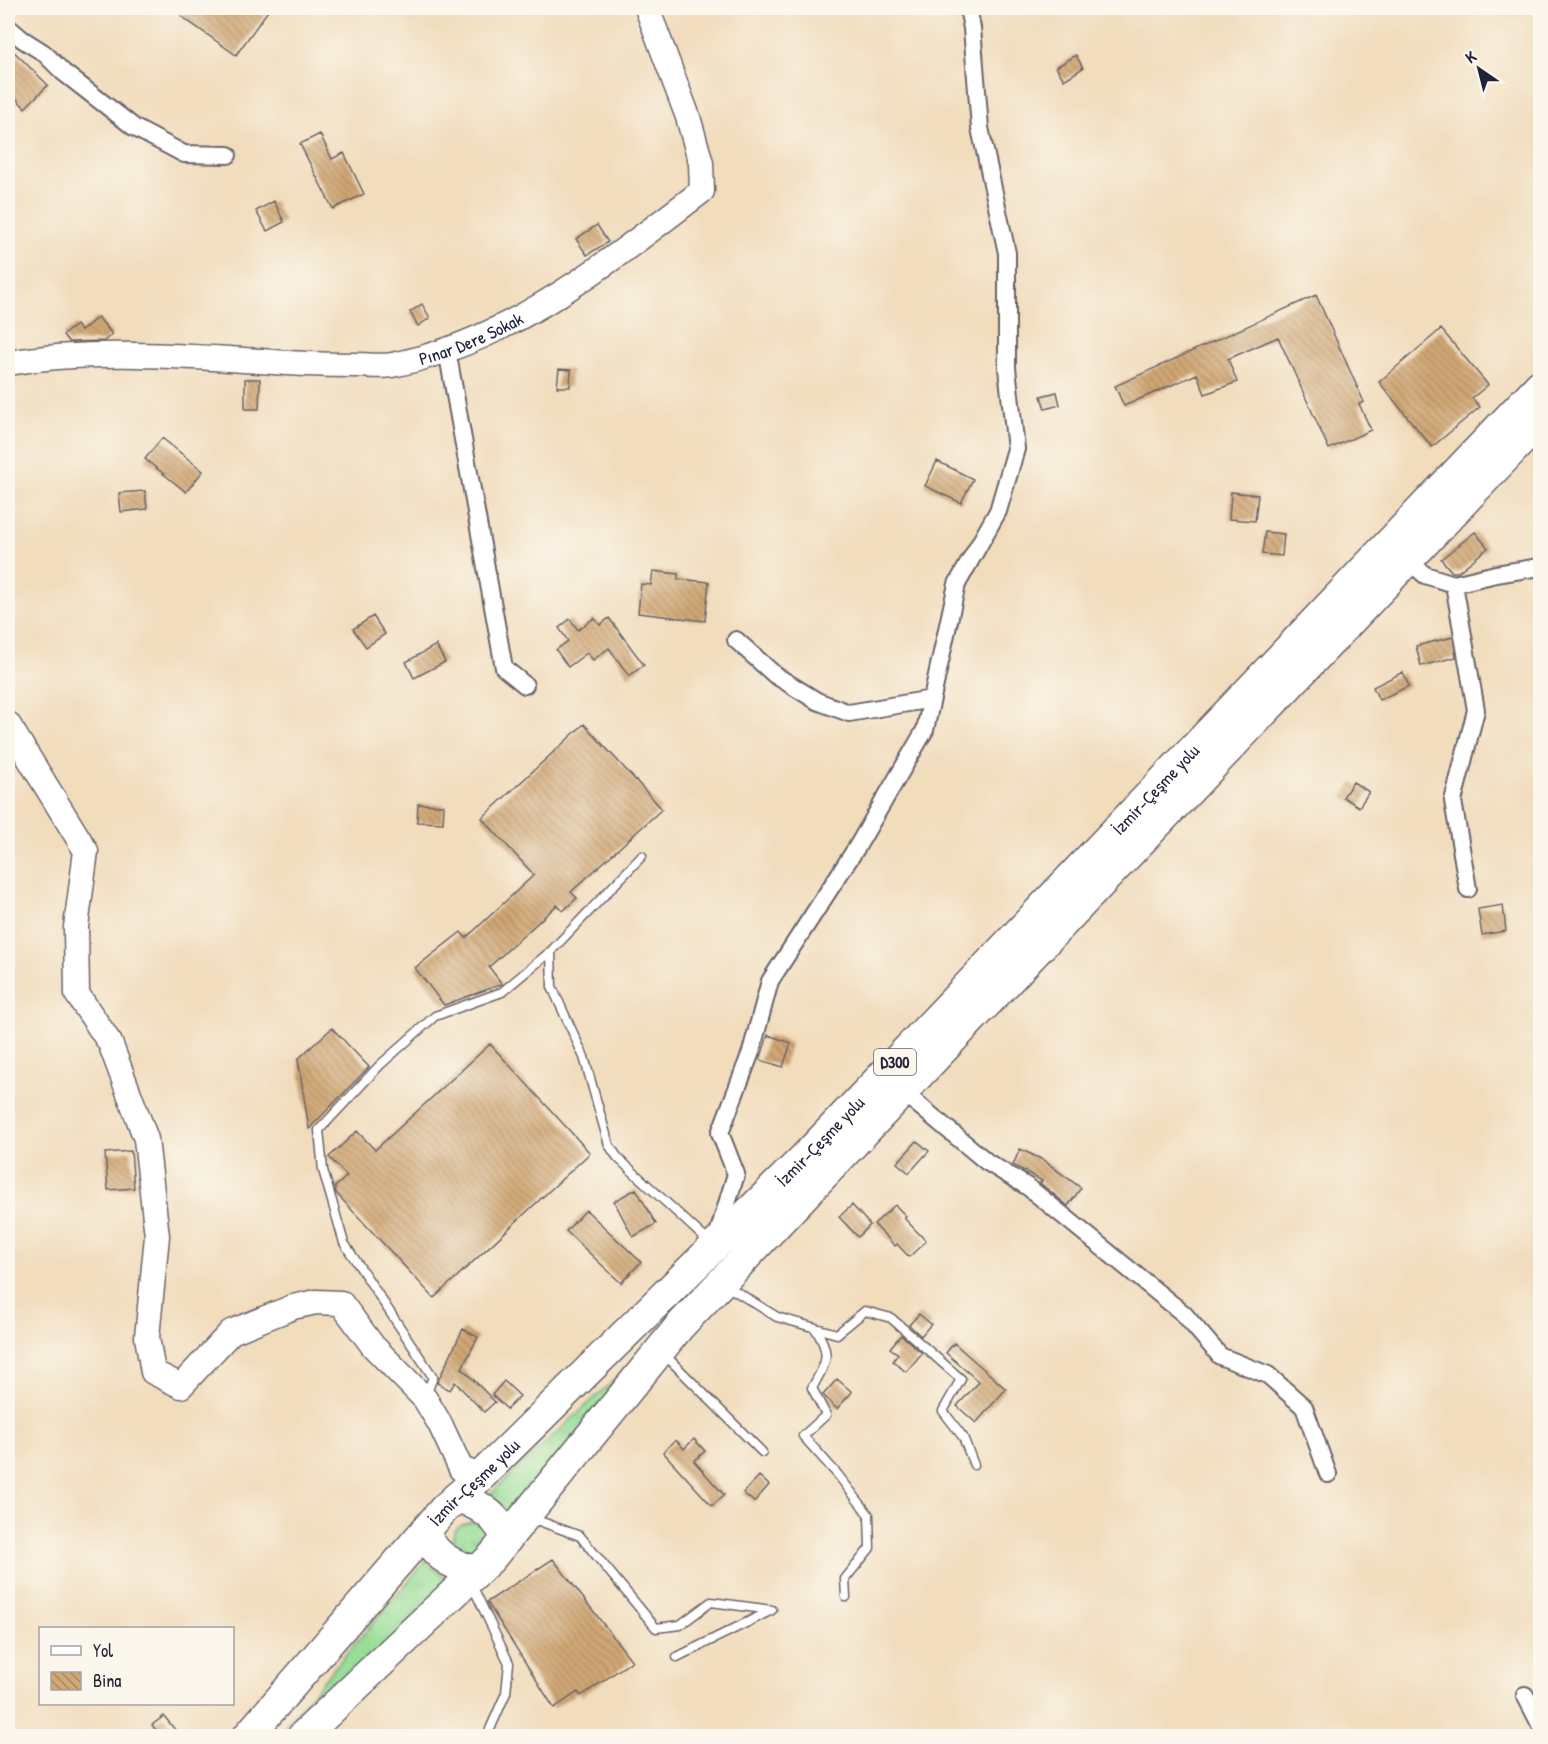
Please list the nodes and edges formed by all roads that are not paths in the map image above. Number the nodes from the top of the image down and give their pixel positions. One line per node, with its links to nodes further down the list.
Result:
1 (647, 8): 5 (street, Pınar Dere Sokak)
2 (968, 8): 14 (street)
3 (8, 27): 4 (street)
4 (228, 154)
5 (447, 350): 6 (street, Pınar Dere Sokak); 13 (street)
6 (8, 363)
7 (1540, 385): 20 (highway, İzmir-Çeşme yolu / D300)
8 (1540, 421): 9 (highway, İzmir-Çeşme yolu / D300)
9 (1408, 560): 11 (street); 19 (highway, İzmir-Çeşme yolu / D300)
10 (1540, 567): 11 (street)
11 (1454, 584): 17 (street)
12 (736, 640): 14 (street)
13 (525, 685)
14 (932, 699): 20 (street)
15 (8, 724): 24 (street)
16 (642, 856): 18 (lane)
17 (1468, 888)
18 (551, 951): 20 (lane); 24 (lane)
19 (903, 1092): 21 (highway, İzmir-Çeşme yolu / D300); 27 (street)
20 (714, 1247): 28 (highway, İzmir-Çeşme yolu / D300)
21 (721, 1283): 22 (lane); 23 (highway, İzmir-Çeşme yolu / D300)
22 (815, 1328): 26 (lane); 34 (lane)
23 (660, 1350): 25 (lane); 30 (highway, İzmir-Çeşme yolu / D300)
24 (425, 1399): 28 (street)
25 (762, 1452)
26 (974, 1465)
27 (1328, 1474)
28 (481, 1476): 29 (highway, İzmir-Çeşme yolu / D300)
29 (457, 1497): 31 (highway, İzmir-Çeşme yolu / D300); 32 (highway)
30 (525, 1516): 32 (highway, İzmir-Çeşme yolu / D300); 35 (lane)
31 (424, 1532): 33 (highway); 38 (highway, İzmir-Çeşme yolu / D300)
32 (507, 1539): 33 (highway, İzmir-Çeşme yolu / D300)
33 (473, 1575): 39 (highway, İzmir-Çeşme yolu / D300); 40 (lane)
34 (846, 1598)
35 (677, 1657)
36 (1525, 1695): 37 (street)
37 (1540, 1724)
38 (248, 1737)
39 (303, 1737)
40 (487, 1737)

